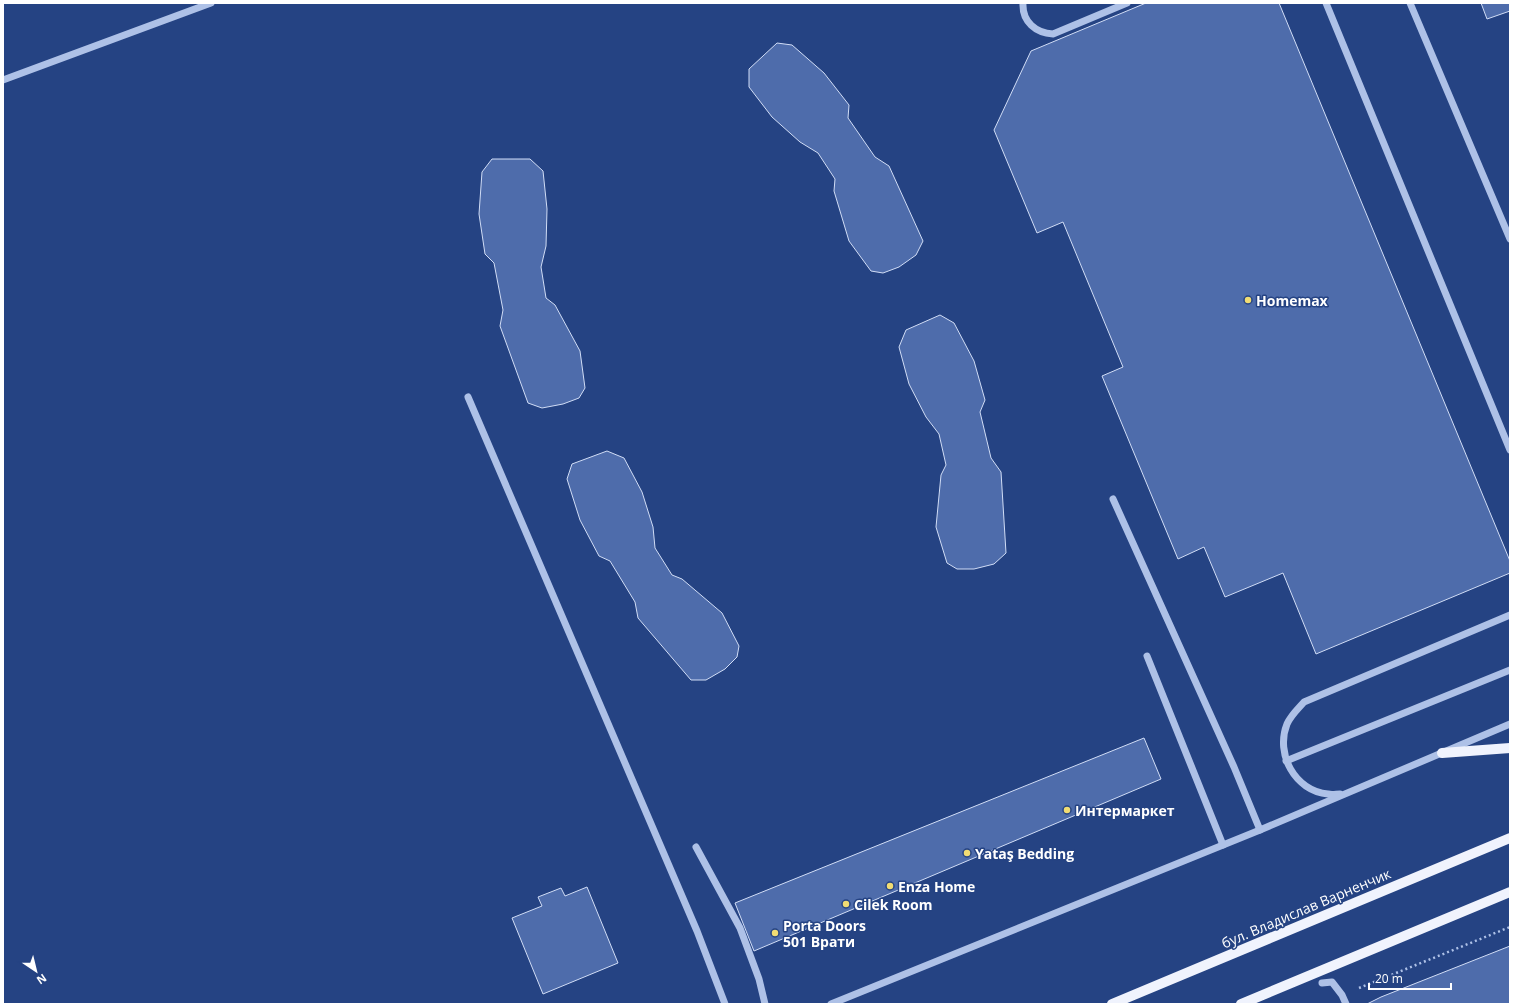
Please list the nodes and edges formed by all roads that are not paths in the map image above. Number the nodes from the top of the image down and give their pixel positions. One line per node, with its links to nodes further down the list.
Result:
1 (211, 3): 6 (street)
2 (1023, 3): 3 (street)
3 (1127, 3)
4 (1326, 3): 9 (street)
5 (1410, 3): 7 (street)
6 (3, 80)
7 (1510, 239)
8 (468, 397): 25 (street)
9 (1510, 450)
10 (1113, 499): 19 (street)
11 (1510, 615): 17 (street)
12 (1147, 656): 21 (street)
13 (1510, 670): 17 (street)
14 (1510, 724): 16 (street)
15 (1510, 748): 16 (main road)
16 (1442, 753): 18 (street)
17 (1286, 761): 18 (street)
18 (1345, 793): 19 (street)
19 (1260, 830): 21 (street)
20 (1510, 838): 28 (main road, бул. Владислав Варненчик)
21 (1223, 845): 27 (street)
22 (696, 847): 26 (street)
23 (1510, 892): 29 (main road)
24 (1322, 984): 30 (street)
25 (725, 1004)
26 (765, 1004)
27 (831, 1004)
28 (1112, 1004)
29 (1242, 1004)
30 (1346, 1004)

